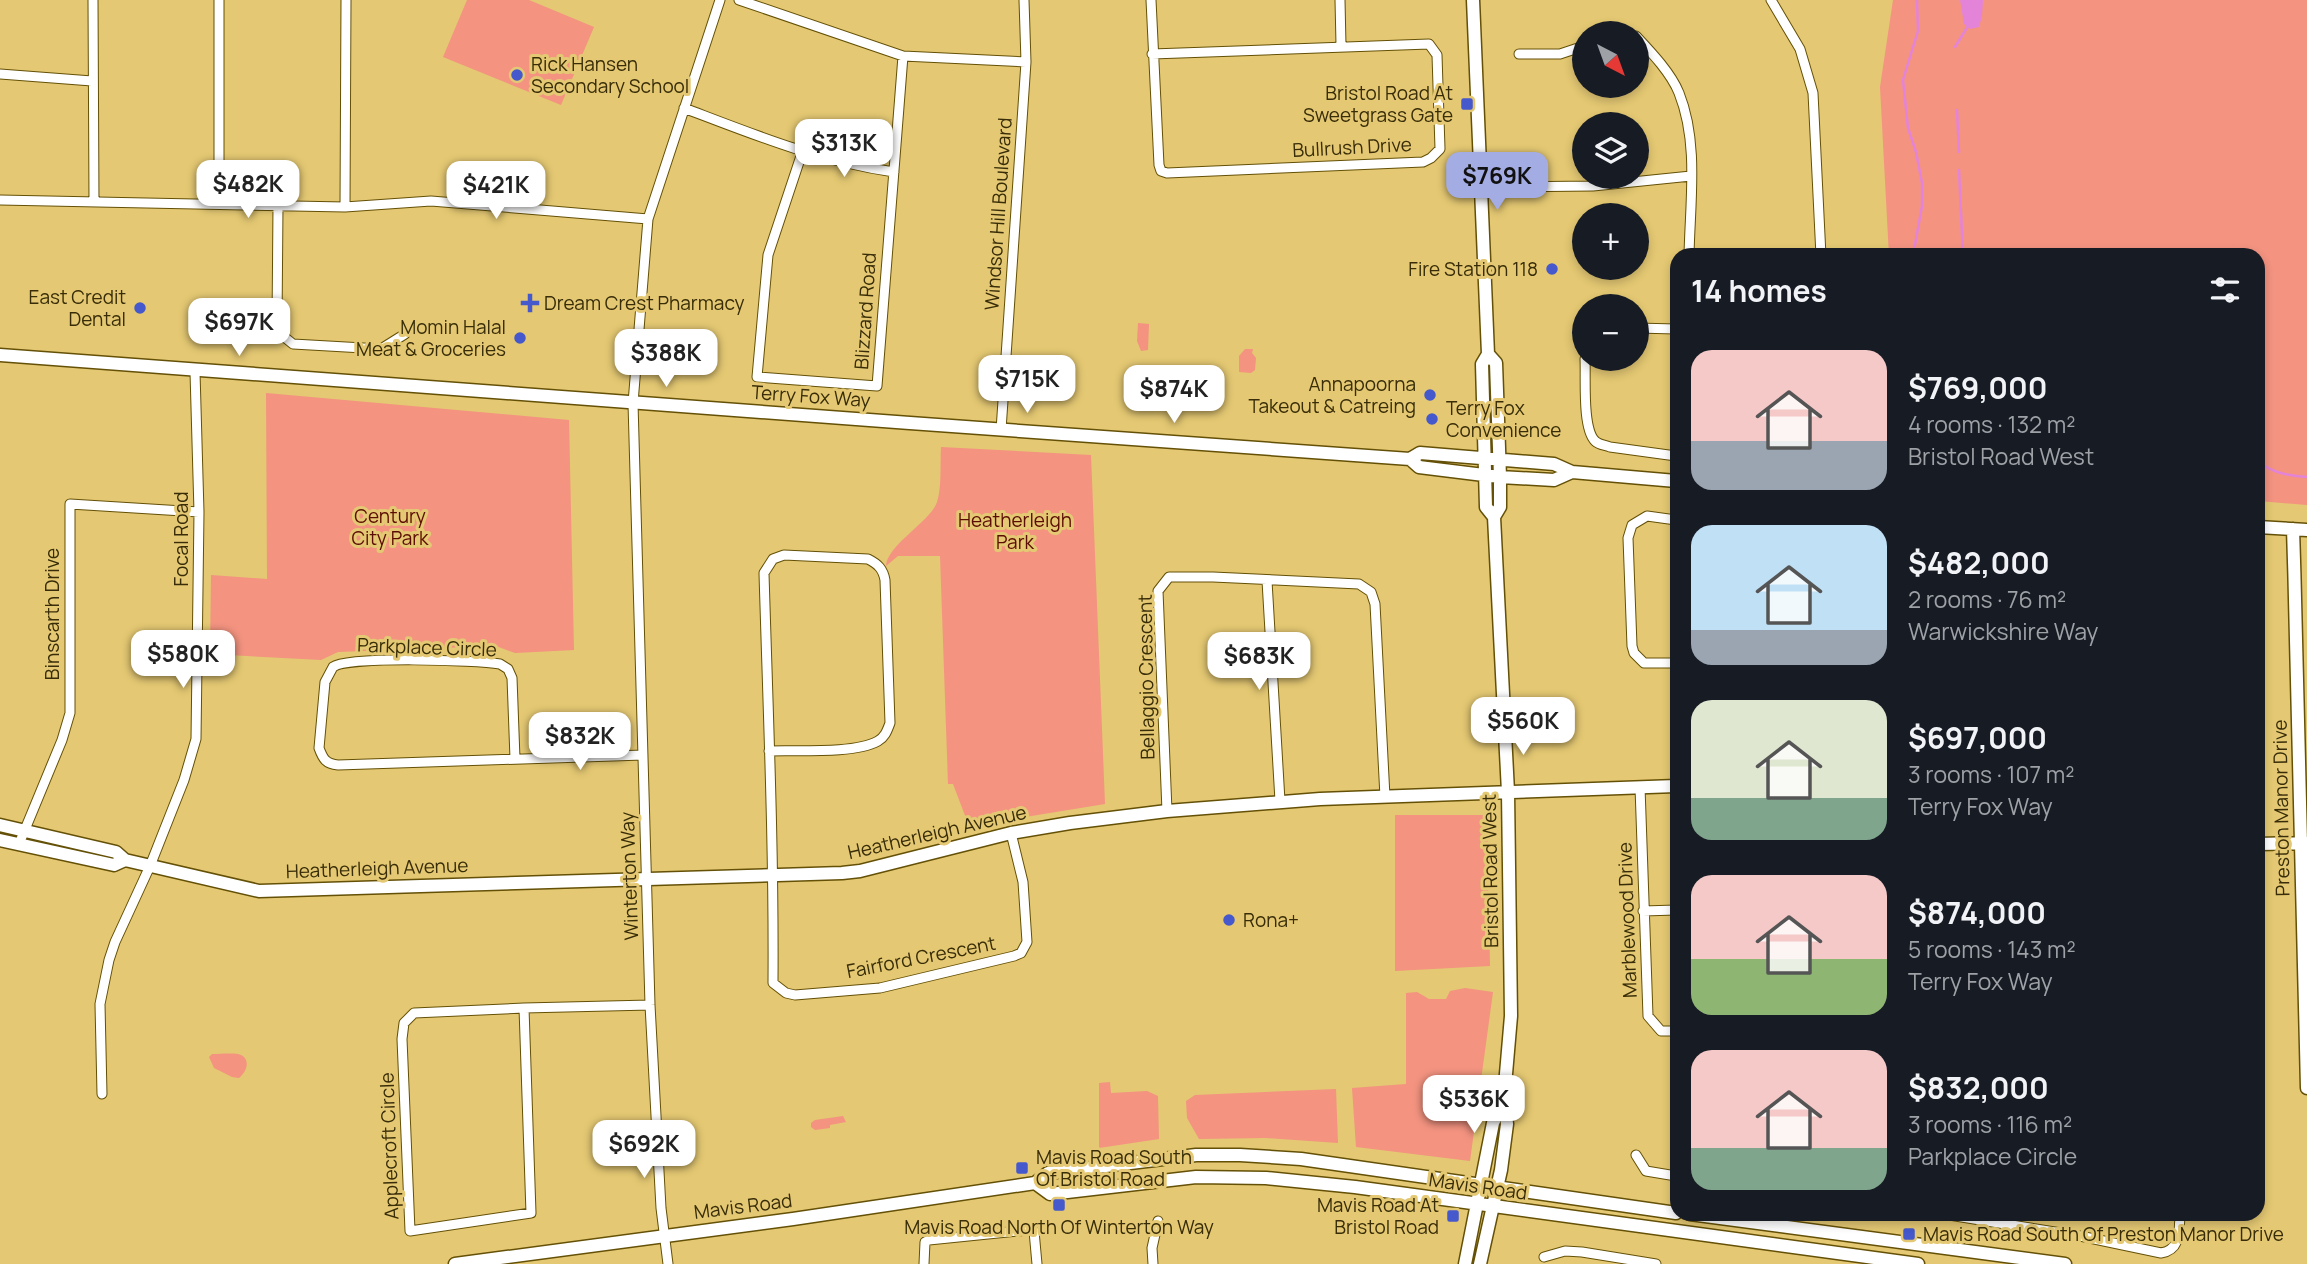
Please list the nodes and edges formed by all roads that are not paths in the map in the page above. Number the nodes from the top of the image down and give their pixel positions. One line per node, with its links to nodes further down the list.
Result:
1 (93, 0): 19 (street)
2 (219, 0): 27 (street)
3 (346, 0): 29 (street)
4 (720, 0): 20 (street, Winterton Way)
5 (739, 0): 16 (street)
6 (1024, 0): 17 (street, Windsor Hill Boulevard)
7 (1151, 0): 14 (street, Bullrush Drive)
8 (1340, 0): 11 (street)
9 (1473, 0): 24 (street, Bristol Road West)
10 (1771, 0): 32 (street)
11 (1341, 45): 14 (street, Bullrush Drive); 14 (street, Bullrush Drive)
12 (1572, 50): 15 (street)
13 (1649, 50): 23 (street)
14 (1152, 54)
15 (1518, 54)
16 (904, 56): 17 (street); 22 (street, Blizzard Road)
17 (1026, 62): 41 (street, Windsor Hill Boulevard)
18 (0, 74): 19 (street)
19 (92, 81): 26 (street)
20 (684, 108): 21 (street); 30 (street, Winterton Way)
21 (802, 153): 22 (street); 22 (street, Blizzard Road)
22 (894, 172)
23 (1691, 176): 24 (street); 31 (street)
24 (1479, 188): 36 (street, Bristol Road West)
25 (0, 200): 26 (street)
26 (94, 202): 27 (street)
27 (219, 203): 28 (street)
28 (278, 206): 29 (street); 35 (street)
29 (345, 207): 30 (street)
30 (648, 219): 40 (street, Winterton Way)
31 (1689, 248)
32 (1821, 248)
33 (1649, 328): 34 (street)
34 (1670, 329)
35 (405, 334)
36 (1488, 354): 44 (street, Bristol Road West); 45 (street, Bristol Road West)
37 (0, 355): 39 (street, Terry Fox Way)
38 (1585, 371): 42 (street)
39 (195, 372): 40 (street, Terry Fox Way); 50 (street, Focal Road)
40 (632, 403): 41 (street, Terry Fox Way); 59 (street, Winterton Way)
41 (1001, 430): 43 (street, Terry Fox Way)
42 (1670, 455)
43 (1410, 458): 44 (street, Terry Fox Way); 47 (street, Terry Fox Way)
44 (1484, 459): 45 (street, Terry Fox Way); 47 (street, Bristol Road West)
45 (1500, 460): 46 (street, Terry Fox Way); 48 (street, Bristol Road West)
46 (1572, 472): 48 (street, Terry Fox Way); 49 (street, Terry Fox Way)
47 (1485, 475): 48 (street, Terry Fox Way); 51 (street, Bristol Road West)
48 (1500, 477): 51 (street, Bristol Road West)
49 (1670, 480)
50 (199, 512): 68 (street, Binscarth Drive); 75 (street, Focal Road)
51 (1494, 517): 63 (street, Bristol Road West)
52 (1670, 519): 57 (street)
53 (2265, 527): 54 (street)
54 (2293, 529): 55 (street); 71 (street, Preston Manor Drive)
55 (2307, 530)
56 (1267, 581): 64 (street, Bellaggio Crescent); 65 (street); 66 (street, Bellaggio Crescent)
57 (1670, 663)
58 (769, 751): 58 (street); 76 (street)
59 (643, 755): 60 (street, Parkplace Circle); 77 (street, Winterton Way)
60 (515, 759): 60 (street, Parkplace Circle)
61 (1670, 786): 62 (street, Heatherleigh Avenue)
62 (1640, 787): 63 (street, Heatherleigh Avenue); 79 (street, Marblewood Drive)
63 (1508, 792): 64 (street, Heatherleigh Avenue); 85 (street, Bristol Road West)
64 (1385, 797): 65 (street, Heatherleigh Avenue)
65 (1280, 801): 66 (street, Heatherleigh Avenue)
66 (1167, 811): 69 (street, Heatherleigh Avenue)
67 (0, 825): 68 (street, Heatherleigh Avenue)
68 (24, 830): 72 (street, Binscarth Drive); 74 (street, Heatherleigh Avenue)
69 (1011, 833): 76 (street, Heatherleigh Avenue); 76 (street, Fairford Crescent)
70 (0, 840): 72 (street, Heatherleigh Avenue)
71 (2304, 843): 73 (street); 83 (street, Preston Manor Drive)
72 (19, 844): 74 (street, Heatherleigh Avenue)
73 (2265, 844)
74 (125, 860): 75 (street, Heatherleigh Avenue)
75 (150, 866): 77 (street, Heatherleigh Avenue); 84 (street, Focal Road)
76 (774, 875): 77 (street, Heatherleigh Avenue)
77 (648, 879): 80 (street, Winterton Way)
78 (1670, 910): 79 (street)
79 (1643, 911): 82 (street, Marblewood Drive)
80 (650, 1005): 81 (street, Applecroft Circle); 98 (street, Winterton Way)
81 (524, 1008): 81 (street, Applecroft Circle)
82 (1670, 1031)
83 (2307, 1087)
84 (102, 1094)
85 (1504, 1097): 89 (street, Bristol Road West); 90 (street, Bristol Road West)
86 (1636, 1156): 87 (street)
87 (1670, 1175)
88 (1035, 1183): 89 (street, Mavis Road); 91 (street, Mavis Road); 98 (street, Mavis Road)
89 (1480, 1184): 90 (street, Mavis Road); 91 (street, Bristol Road West)
90 (1497, 1187): 92 (street, Bristol Road West); 93 (street, Mavis Road)
91 (1476, 1205): 92 (street, Mavis Road); 105 (street, Bristol Road West)
92 (1493, 1208): 106 (street, Bristol Road West); 108 (street, Mavis Road)
93 (1670, 1212)
94 (1158, 1221): 104 (street)
95 (1742, 1221): 109 (street)
96 (1987, 1221): 97 (street)
97 (2180, 1221)
98 (664, 1236): 100 (street, Mavis Road); 101 (street, Winterton Way)
99 (1544, 1257): 107 (street)
100 (455, 1264)
101 (668, 1264)
102 (924, 1264): 103 (street)
103 (1037, 1264)
104 (1153, 1264)
105 (1465, 1264)
106 (1480, 1264)
107 (1656, 1264)
108 (1918, 1264)
109 (2065, 1264)

